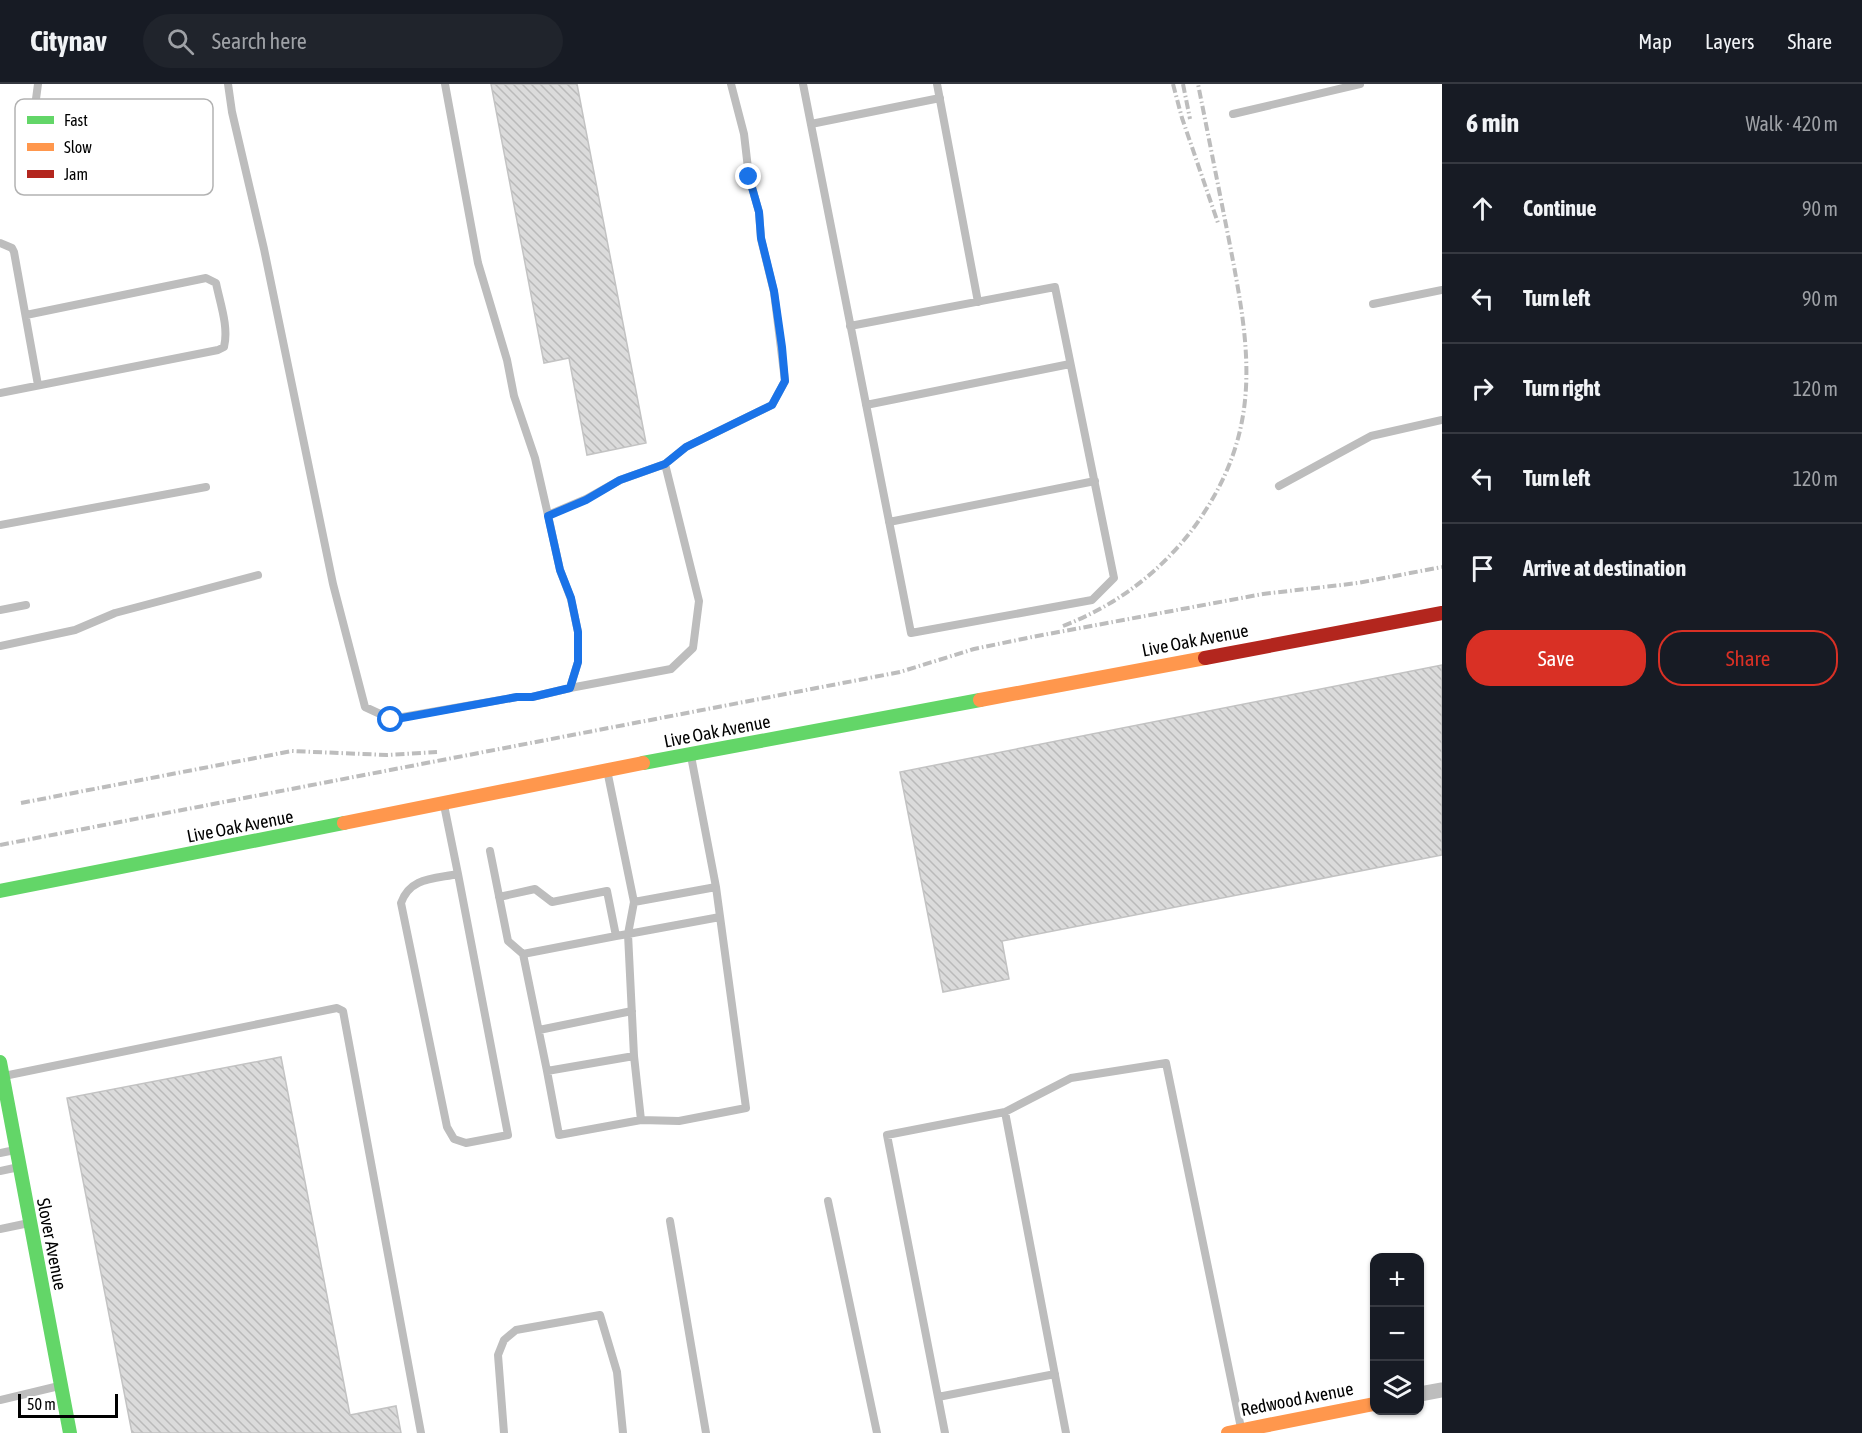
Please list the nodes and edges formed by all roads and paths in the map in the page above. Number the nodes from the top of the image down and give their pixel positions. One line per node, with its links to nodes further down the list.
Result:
1 (38, 84): 9 (lane)
2 (228, 84): 35 (lane)
3 (445, 84): 27 (lane)
4 (731, 84): 23 (lane)
5 (803, 84): 11 (lane)
6 (937, 84): 8 (lane)
7 (1360, 84): 10 (lane)
8 (940, 98): 11 (lane); 14 (lane)
9 (36, 99)
10 (1233, 114)
11 (811, 124): 17 (lane)
12 (0, 243): 16 (lane)
13 (1442, 290): 15 (lane)
14 (978, 302): 17 (lane); 18 (lane)
15 (1373, 304)
16 (26, 315): 19 (lane); 19 (lane)
17 (850, 326): 21 (lane)
18 (1070, 364): 21 (lane); 24 (lane)
19 (38, 385): 20 (lane)
20 (0, 393)
21 (866, 405): 28 (lane)
22 (1442, 420): 25 (lane)
23 (665, 464): 27 (lane); 35 (lane)
24 (1095, 481): 28 (lane); 28 (lane)
25 (1279, 486)
26 (206, 487): 29 (lane)
27 (548, 516): 35 (lane)
28 (889, 522)
29 (0, 525)
30 (258, 575): 34 (lane)
31 (26, 605): 32 (lane)
32 (0, 610)
33 (1442, 613): 36 (street, Live Oak Avenue)
34 (0, 646)
35 (570, 688)
36 (691, 754): 37 (street, Live Oak Avenue); 41 (lane)
37 (607, 770): 38 (street, Live Oak Avenue); 44 (lane)
38 (444, 803): 40 (lane); 42 (street, Live Oak Avenue)
39 (490, 851): 43 (lane)
40 (458, 874): 40 (lane)
41 (716, 887): 44 (lane); 45 (lane)
42 (0, 891)
43 (499, 897): 47 (lane); 48 (lane)
44 (634, 902): 46 (lane)
45 (720, 917): 46 (lane); 57 (lane)
46 (628, 934): 47 (lane); 49 (lane)
47 (616, 936): 48 (lane)
48 (523, 954): 50 (lane)
49 (632, 1011): 50 (lane); 51 (lane)
50 (539, 1030): 53 (lane)
51 (634, 1056): 53 (lane); 57 (lane)
52 (0, 1062): 54 (street, Slover Avenue)
53 (547, 1071): 57 (lane)
54 (3, 1077): 56 (street, Slover Avenue); 75 (lane)
55 (1005, 1112): 66 (lane); 70 (lane); 73 (lane)
56 (5, 1119): 58 (street, Slover Avenue)
57 (641, 1120)
58 (16, 1150): 59 (lane); 60 (street, Slover Avenue)
59 (0, 1153)
60 (20, 1167): 61 (lane); 64 (street, Slover Avenue)
61 (0, 1171)
62 (828, 1201): 79 (lane)
63 (670, 1221): 78 (lane)
64 (30, 1223): 65 (lane); 67 (street, Slover Avenue)
65 (0, 1228)
66 (1055, 1374): 70 (lane); 81 (lane)
67 (61, 1385): 71 (lane); 74 (street, Slover Avenue)
68 (1442, 1390): 69 (street)
69 (1424, 1393)
70 (938, 1397): 80 (lane)
71 (0, 1400)
72 (1370, 1405): 73 (street, Redwood Avenue)
73 (1242, 1430): 82 (street, Redwood Avenue)
74 (70, 1433)
75 (421, 1433)
76 (504, 1433): 77 (lane)
77 (623, 1433)
78 (706, 1433)
79 (877, 1433)
80 (945, 1433)
81 (1066, 1433)
82 (1228, 1433)

